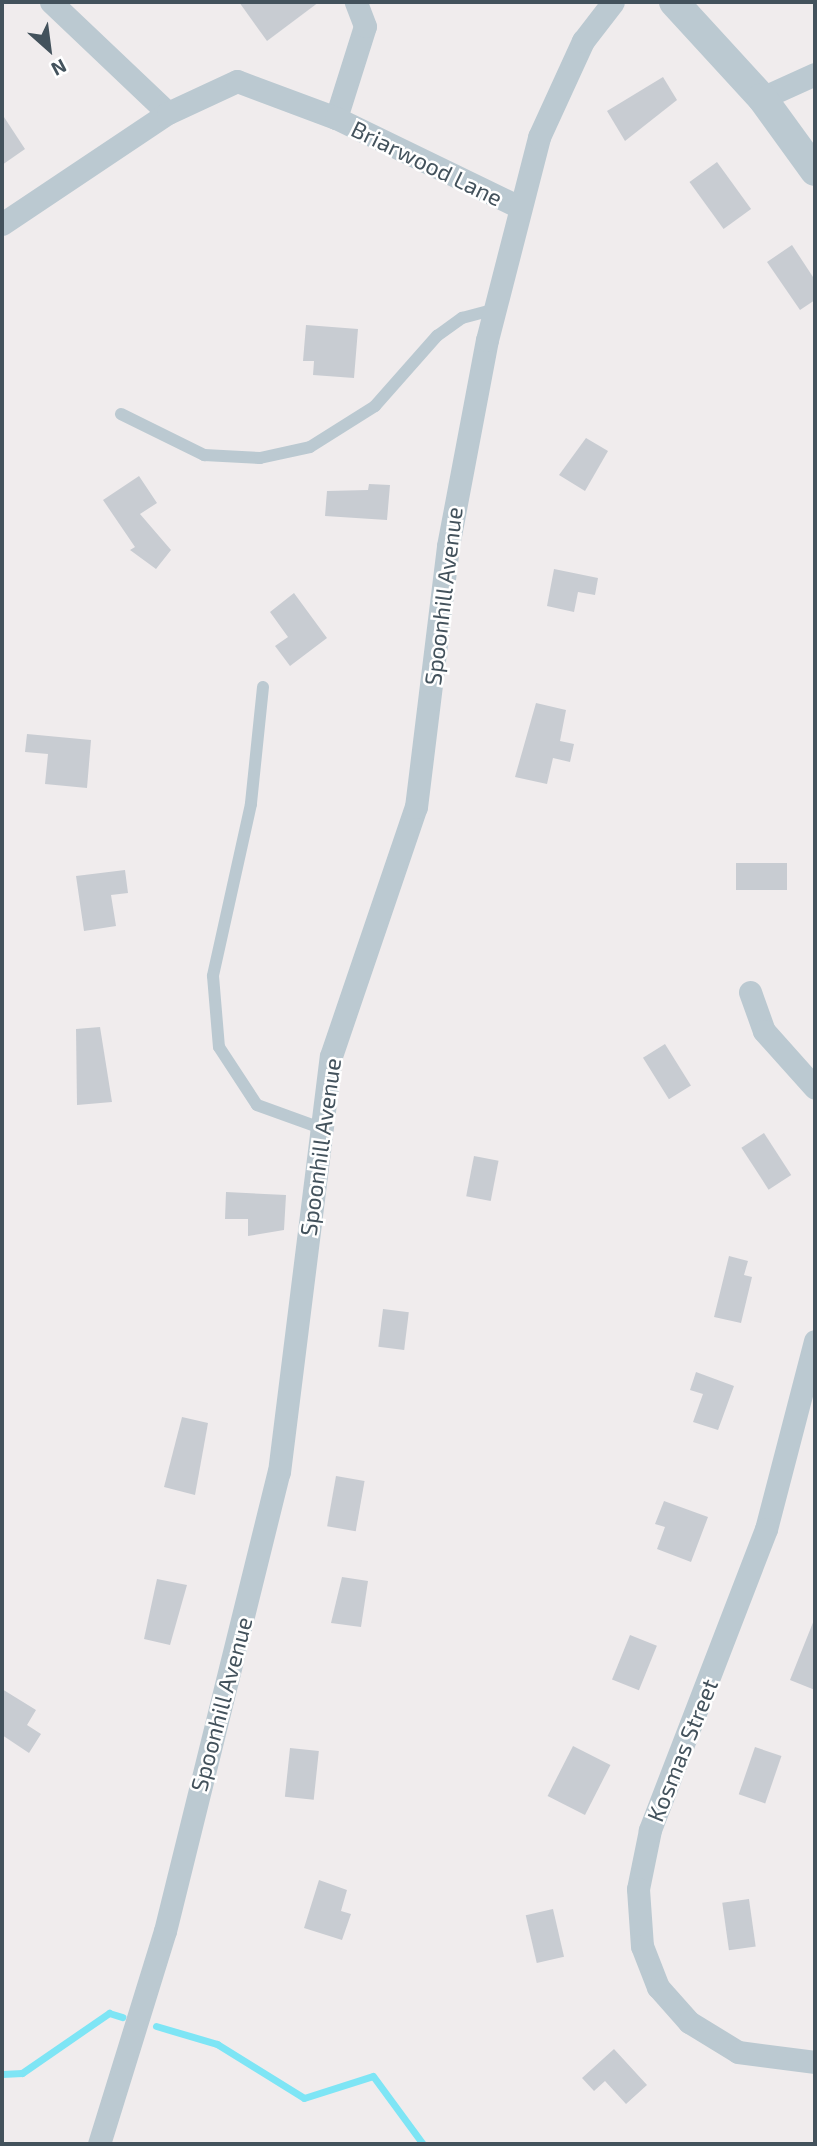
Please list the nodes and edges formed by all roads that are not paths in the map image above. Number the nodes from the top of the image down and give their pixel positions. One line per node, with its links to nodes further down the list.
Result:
1 (51, 2): 7 (street)
2 (356, 2): 8 (street, Briarwood Lane)
3 (613, 2): 10 (street, Spoonhill Avenue)
4 (674, 2): 6 (street)
5 (815, 74): 6 (street)
6 (762, 98): 9 (street)
7 (168, 113): 8 (street, Briarwood Lane); 11 (street, Briarwood Lane)
8 (336, 118): 10 (street, Briarwood Lane)
9 (815, 171)
10 (519, 207): 12 (street, Spoonhill Avenue)
11 (2, 224)
12 (495, 309): 13 (lane); 17 (street, Spoonhill Avenue)
13 (121, 414)
14 (263, 687): 17 (lane)
15 (750, 992): 16 (street)
16 (815, 1088)
17 (321, 1128): 20 (street, Spoonhill Avenue)
18 (815, 1341): 19 (street, Kosmas Street)
19 (815, 2062)
20 (99, 2144)

